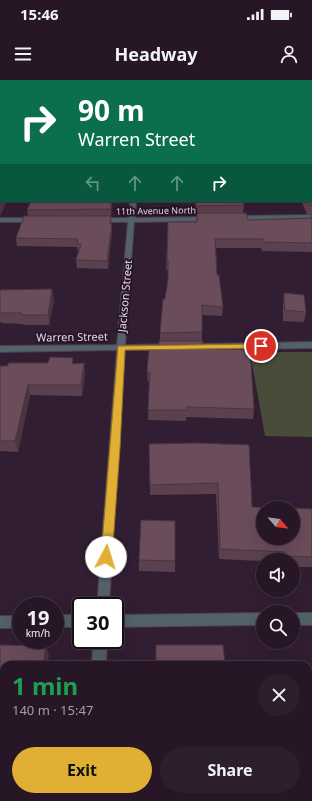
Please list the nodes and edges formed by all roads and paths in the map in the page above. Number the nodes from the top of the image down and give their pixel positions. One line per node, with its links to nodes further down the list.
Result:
1 (133, 202): 8 (street, Jackson Street)
2 (312, 217): 4 (street)
3 (217, 219): 8 (street, 11th Avenue North)
4 (224, 219)
5 (0, 220): 6 (street)
6 (47, 220)
7 (92, 220): 8 (street, 11th Avenue North)
8 (131, 220): 10 (street, Jackson Street)
9 (312, 345): 10 (street, Warren Street)
10 (121, 347): 11 (street, Warren Street); 12 (street, Jackson Street)
11 (0, 348)
12 (104, 597)
13 (256, 619): 16 (street)
14 (300, 619): 15 (street)
15 (312, 619)
16 (124, 621)
17 (0, 622): 18 (street)
18 (12, 622)
19 (100, 649): 20 (street)
20 (99, 661)

